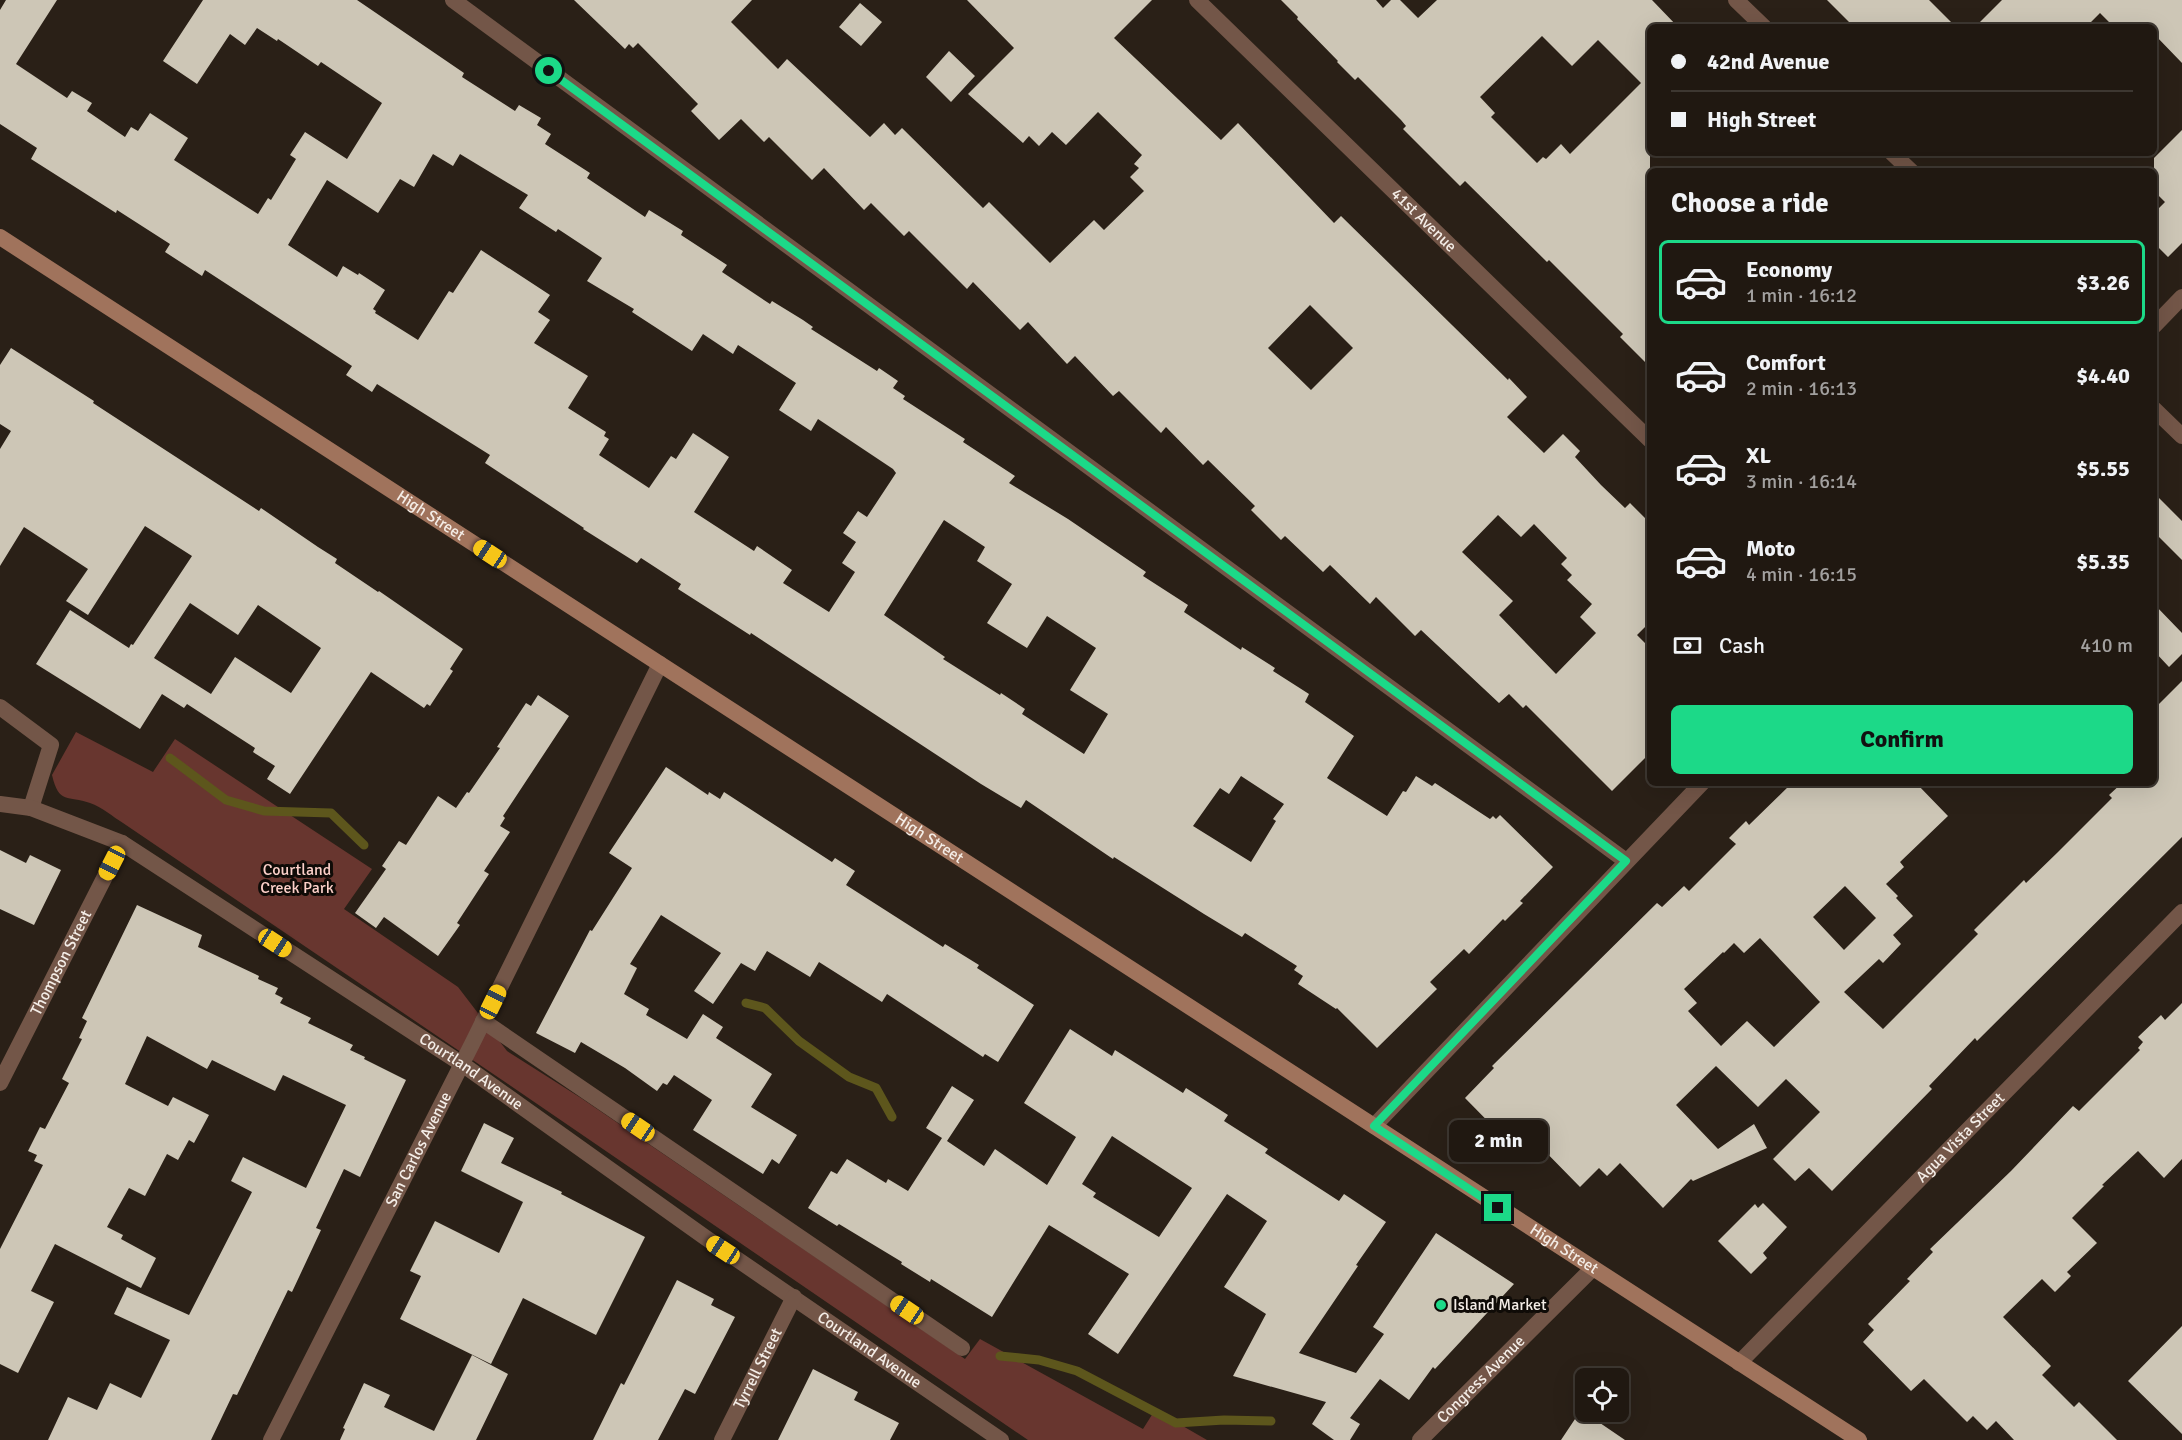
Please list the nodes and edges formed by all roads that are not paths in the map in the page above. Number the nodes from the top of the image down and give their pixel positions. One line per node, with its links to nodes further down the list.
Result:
1 (453, 0): 19 (street)
2 (1197, 0): 12 (street, 41st Avenue)
3 (1736, 0): 4 (street)
4 (1761, 24)
5 (1895, 156): 6 (street)
6 (1908, 168)
7 (0, 237): 13 (main road, High Street)
8 (2182, 297): 9 (street)
9 (2157, 323)
10 (2157, 412): 11 (street)
11 (2182, 436)
12 (1647, 437)
13 (660, 664): 21 (street, San Carlos Avenue); 24 (main road, High Street)
14 (0, 707): 17 (street)
15 (1699, 786): 19 (street)
16 (0, 804): 17 (street, Courtland Avenue)
17 (31, 808): 18 (street, Courtland Avenue)
18 (122, 843): 22 (street, Courtland Avenue); 23 (street, Thompson Street)
19 (1626, 861): 24 (street)
20 (2182, 912): 28 (street, Agua Vista Street)
21 (483, 1021): 22 (street, San Carlos Avenue); 27 (street)
22 (462, 1064): 26 (street, Courtland Avenue); 29 (street, San Carlos Avenue)
23 (0, 1083)
24 (1374, 1126): 25 (main road, High Street)
25 (1592, 1269): 28 (main road, High Street); 32 (street, Congress Avenue)
26 (794, 1297): 30 (street, Tyrrell Street); 31 (street, Courtland Avenue)
27 (962, 1348)
28 (1738, 1363): 33 (main road, High Street)
29 (271, 1440)
30 (722, 1440)
31 (1001, 1440)
32 (1420, 1440)
33 (1859, 1440)

